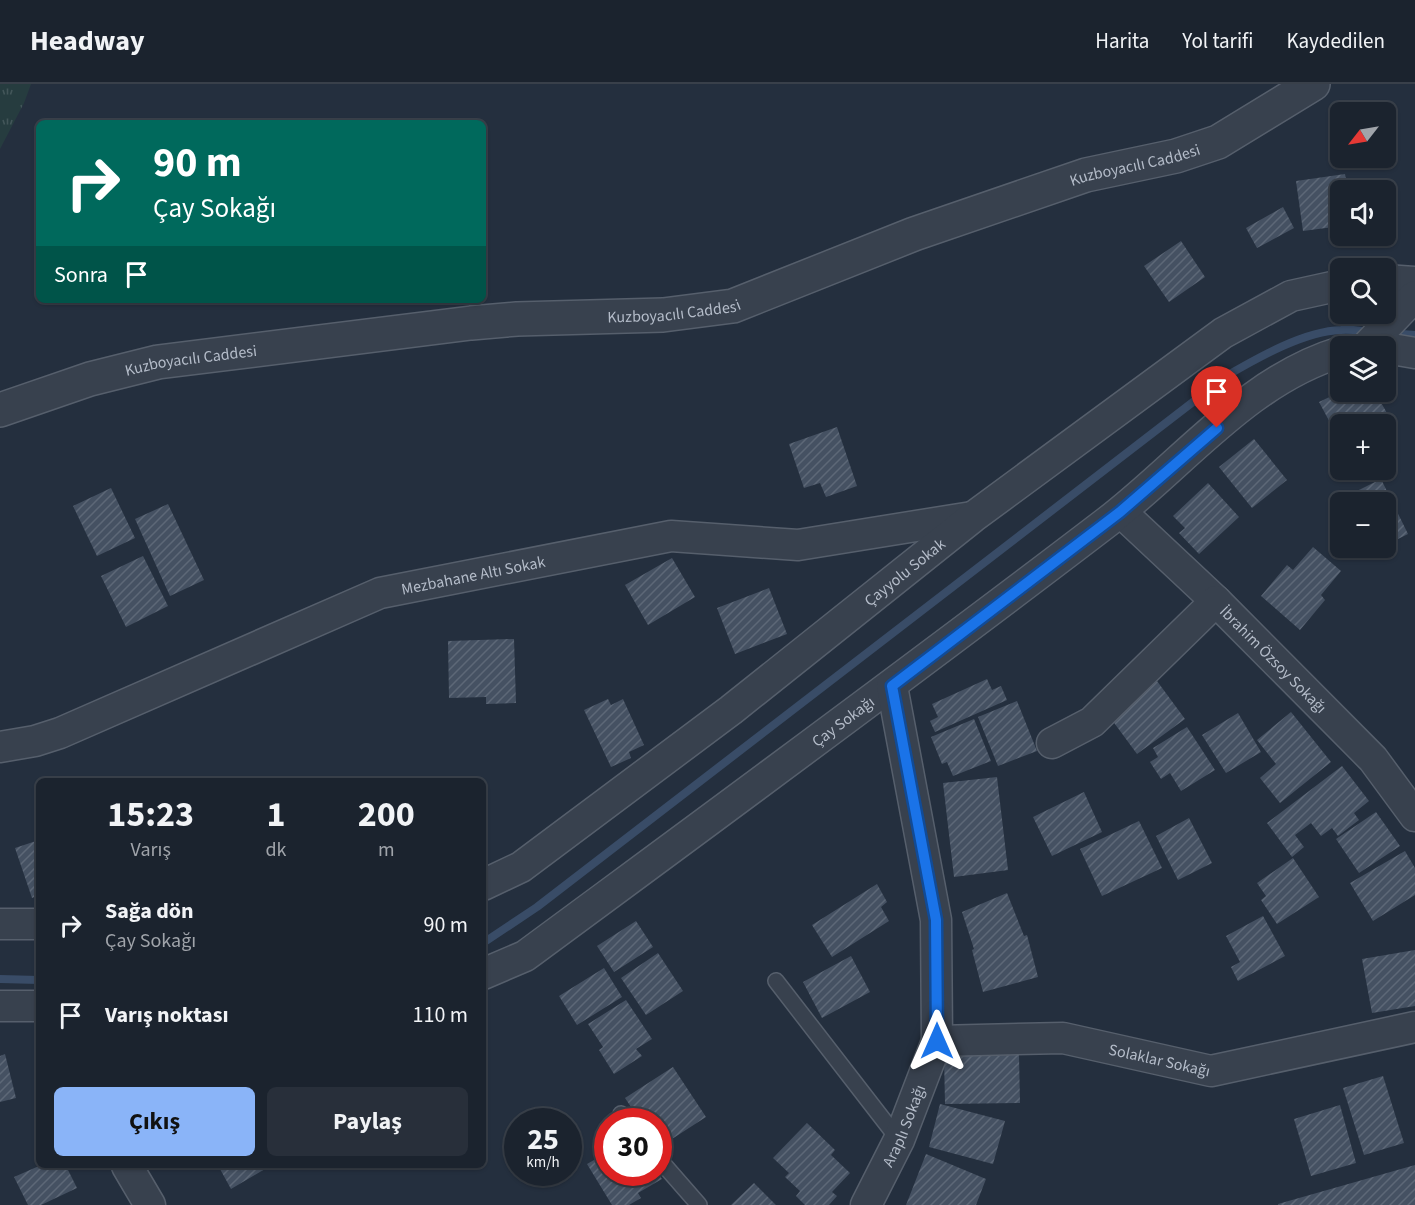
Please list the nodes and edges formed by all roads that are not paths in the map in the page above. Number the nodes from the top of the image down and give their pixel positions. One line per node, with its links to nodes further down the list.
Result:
1 (1313, 84): 10 (street, Kuzboyacılı Caddesi)
2 (1396, 281): 3 (street)
3 (1415, 282)
4 (1330, 287): 12 (street, Çayyolu Sokak)
5 (1415, 296): 6 (street)
6 (1378, 336)
7 (1396, 351): 8 (street)
8 (1415, 353)
9 (1330, 356): 11 (street, Çay Sokağı)
10 (0, 410)
11 (1120, 512): 13 (street, İbrahim Özsoy Sokağı); 14 (street, Çay Sokağı)
12 (973, 517): 16 (street, Mezbahane Altı Sokak); 18 (street, Çayyolu Sokak)
13 (1216, 601): 15 (street); 17 (street, İbrahim Özsoy Sokağı)
14 (892, 686): 21 (street, Çay Sokağı); 24 (street, Araplı Sokağı)
15 (1052, 743)
16 (0, 747)
17 (1415, 816)
18 (486, 884)
19 (0, 924): 20 (street)
20 (36, 924)
21 (486, 973)
22 (776, 981): 25 (lane)
23 (1415, 1027): 24 (street, Solaklar Sokağı)
24 (937, 1041): 25 (street, Araplı Sokağı)
25 (899, 1140): 30 (street, Araplı Sokağı)
26 (130, 1168): 28 (street)
27 (672, 1174): 29 (lane)
28 (150, 1205)
29 (699, 1205)
30 (866, 1205)

